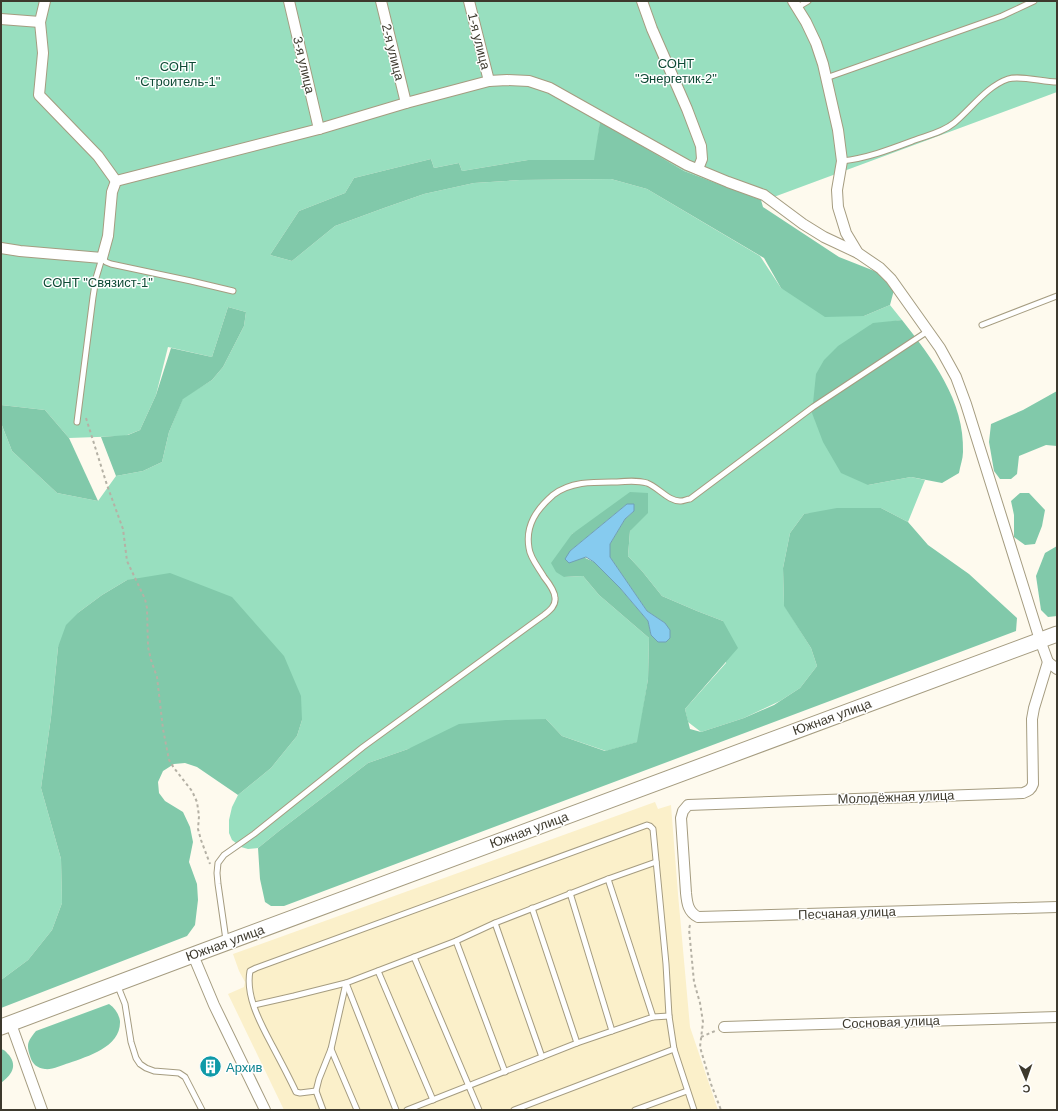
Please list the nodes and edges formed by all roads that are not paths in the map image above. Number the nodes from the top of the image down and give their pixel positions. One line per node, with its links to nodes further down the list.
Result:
1 (45, 1): 10 (street)
2 (289, 1): 15 (street, 3-я улица)
3 (381, 1): 14 (street, 2-я улица)
4 (469, 1): 12 (street, 1-я улица)
5 (642, 1): 17 (street)
6 (808, 1): 8 (lane)
7 (1034, 1): 11 (lane)
8 (795, 4): 11 (street)
9 (1, 19): 10 (street)
10 (40, 22): 18 (street)
11 (826, 78): 16 (street)
12 (489, 81): 14 (street); 17 (street)
13 (1057, 82): 16 (lane)
14 (406, 103): 15 (street)
15 (318, 129): 18 (street)
16 (842, 161): 20 (street)
17 (698, 169): 20 (street)
18 (116, 181): 21 (street)
19 (1, 248): 21 (street)
20 (858, 253): 25 (street)
21 (102, 258): 22 (lane); 26 (lane)
22 (233, 291)
23 (1057, 296): 24 (lane)
24 (982, 325)
25 (928, 330): 28 (street); 39 (lane)
26 (77, 422)
27 (1057, 634): 28 (main road, Южная улица)
28 (1040, 640): 29 (street); 39 (main road, Южная улица)
29 (1048, 662): 30 (street); 36 (street, Молодёжная улица)
30 (1057, 669)
31 (656, 862): 32 (lane); 45 (lane); 46 (lane)
32 (608, 879): 33 (lane); 47 (lane)
33 (570, 893): 35 (lane); 51 (lane)
34 (1057, 907): 36 (street, Песчаная улица)
35 (532, 908): 37 (lane); 52 (lane)
36 (692, 914)
37 (495, 923): 38 (lane); 55 (lane)
38 (456, 941): 41 (lane); 56 (lane)
39 (226, 942): 40 (main road, Южная улица)
40 (193, 955): 43 (main road, Южная улица); 63 (street)
41 (414, 957): 42 (lane); 57 (lane)
42 (378, 971): 44 (lane); 60 (lane)
43 (117, 983): 49 (main road, Южная улица); 62 (lane)
44 (346, 983): 45 (lane); 53 (lane); 66 (lane)
45 (254, 1005): 58 (lane)
46 (669, 1016): 47 (lane); 54 (lane)
47 (653, 1017): 51 (lane)
48 (1057, 1019): 50 (street, Сосновая улица)
49 (6, 1026): 61 (street)
50 (724, 1027)
51 (612, 1032): 52 (lane)
52 (577, 1044): 55 (lane)
53 (331, 1049): 58 (lane); 65 (lane)
54 (674, 1049): 59 (lane); 69 (lane)
55 (542, 1057): 56 (lane)
56 (505, 1072): 57 (lane)
57 (469, 1086): 60 (lane); 68 (lane)
58 (316, 1091): 64 (lane)
59 (687, 1091): 70 (lane); 71 (lane)
60 (433, 1100): 67 (lane)
61 (42, 1110)
62 (202, 1110)
63 (265, 1110)
64 (322, 1110)
65 (357, 1110)
66 (396, 1110)
67 (407, 1110)
68 (479, 1110)
69 (514, 1110)
70 (635, 1110)
71 (694, 1110)

